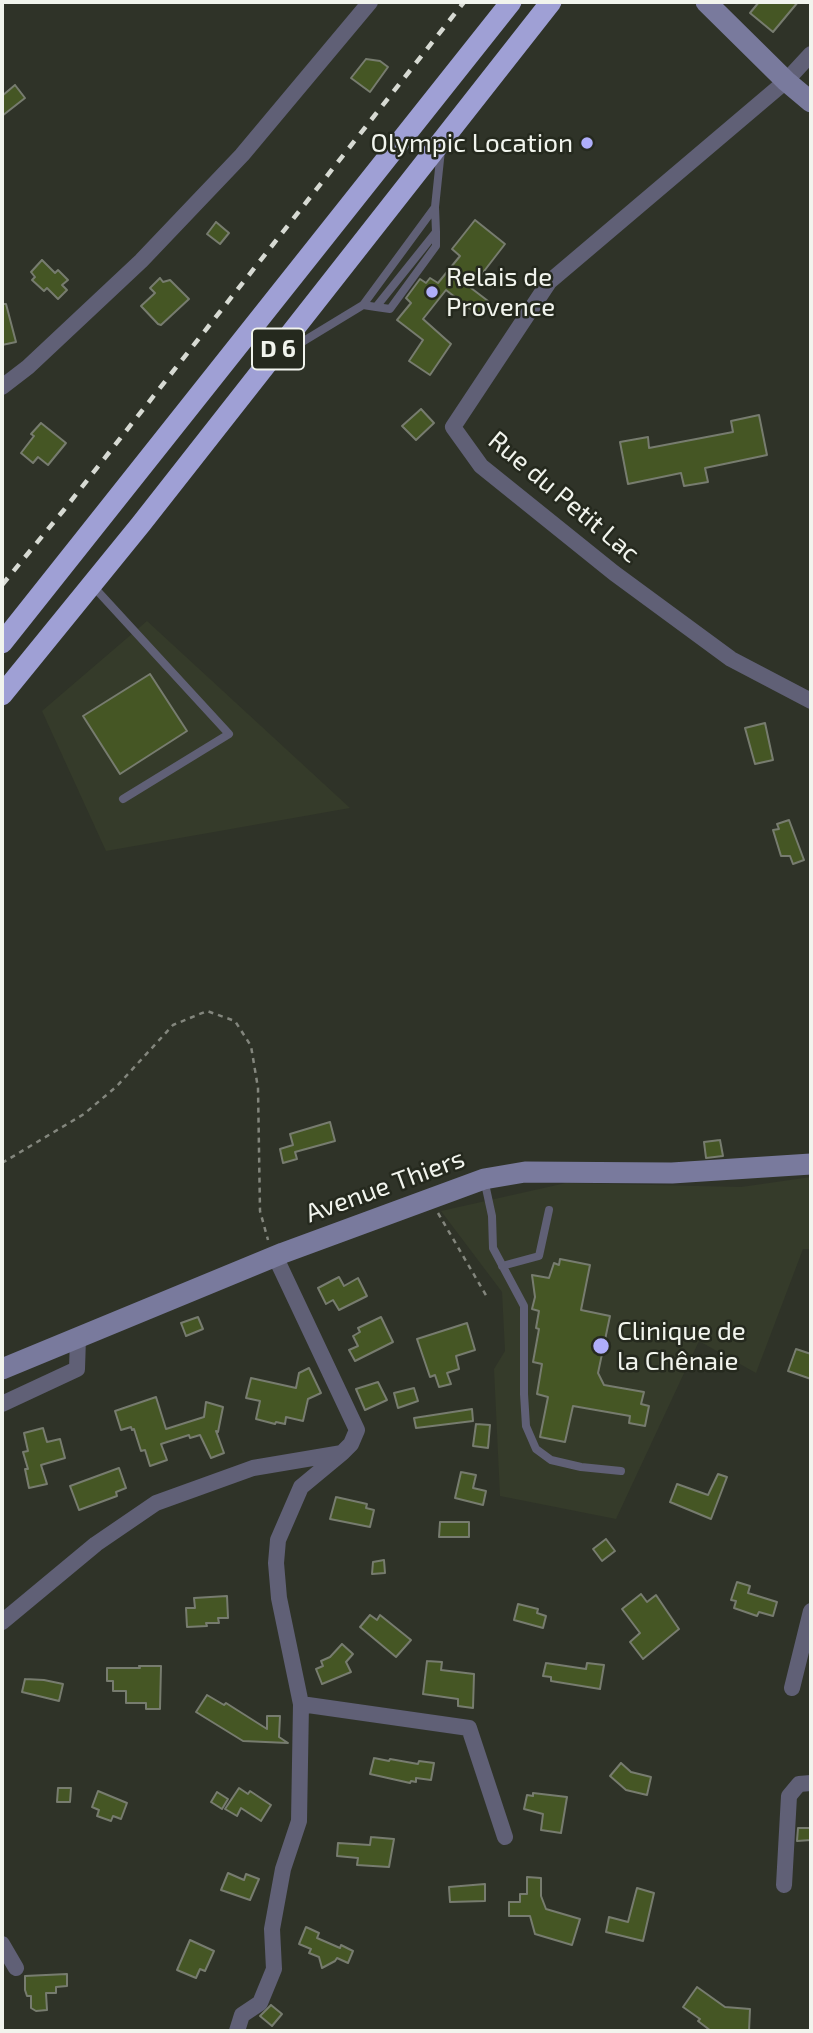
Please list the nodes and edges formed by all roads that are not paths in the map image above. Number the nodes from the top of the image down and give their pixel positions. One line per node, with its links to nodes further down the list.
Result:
1 (370, 2): 12 (street)
2 (511, 2): 14 (highway, D 6)
3 (551, 2): 8 (highway, D 6)
4 (706, 2): 6 (main road)
5 (811, 54): 6 (street)
6 (786, 81): 7 (main road); 16 (street, Rue du Petit Lac)
7 (811, 102)
8 (443, 140): 9 (lane); 11 (highway, D 6)
9 (435, 207): 10 (lane); 10 (lane)
10 (363, 305): 11 (lane)
11 (267, 363): 13 (highway, D 6)
12 (2, 387)
13 (92, 585): 15 (highway, D 6); 17 (lane)
14 (2, 643)
15 (2, 695)
16 (811, 701)
17 (124, 799)
18 (811, 1164): 19 (main road, Avenue Thiers)
19 (484, 1179): 21 (main road, Avenue Thiers); 22 (lane)
20 (549, 1210): 22 (lane)
21 (275, 1256): 23 (main road, Avenue Thiers); 26 (street)
22 (502, 1266): 27 (lane)
23 (78, 1338): 24 (main road, Avenue Thiers); 25 (street)
24 (2, 1369)
25 (2, 1404)
26 (342, 1453): 29 (street); 31 (street)
27 (621, 1471)
28 (811, 1611): 30 (street)
29 (2, 1622)
30 (792, 1688)
31 (301, 1704): 33 (street); 37 (street)
32 (811, 1783): 34 (street)
33 (505, 1837)
34 (784, 1885)
35 (2, 1944): 36 (street)
36 (16, 1968)
37 (237, 2031)

